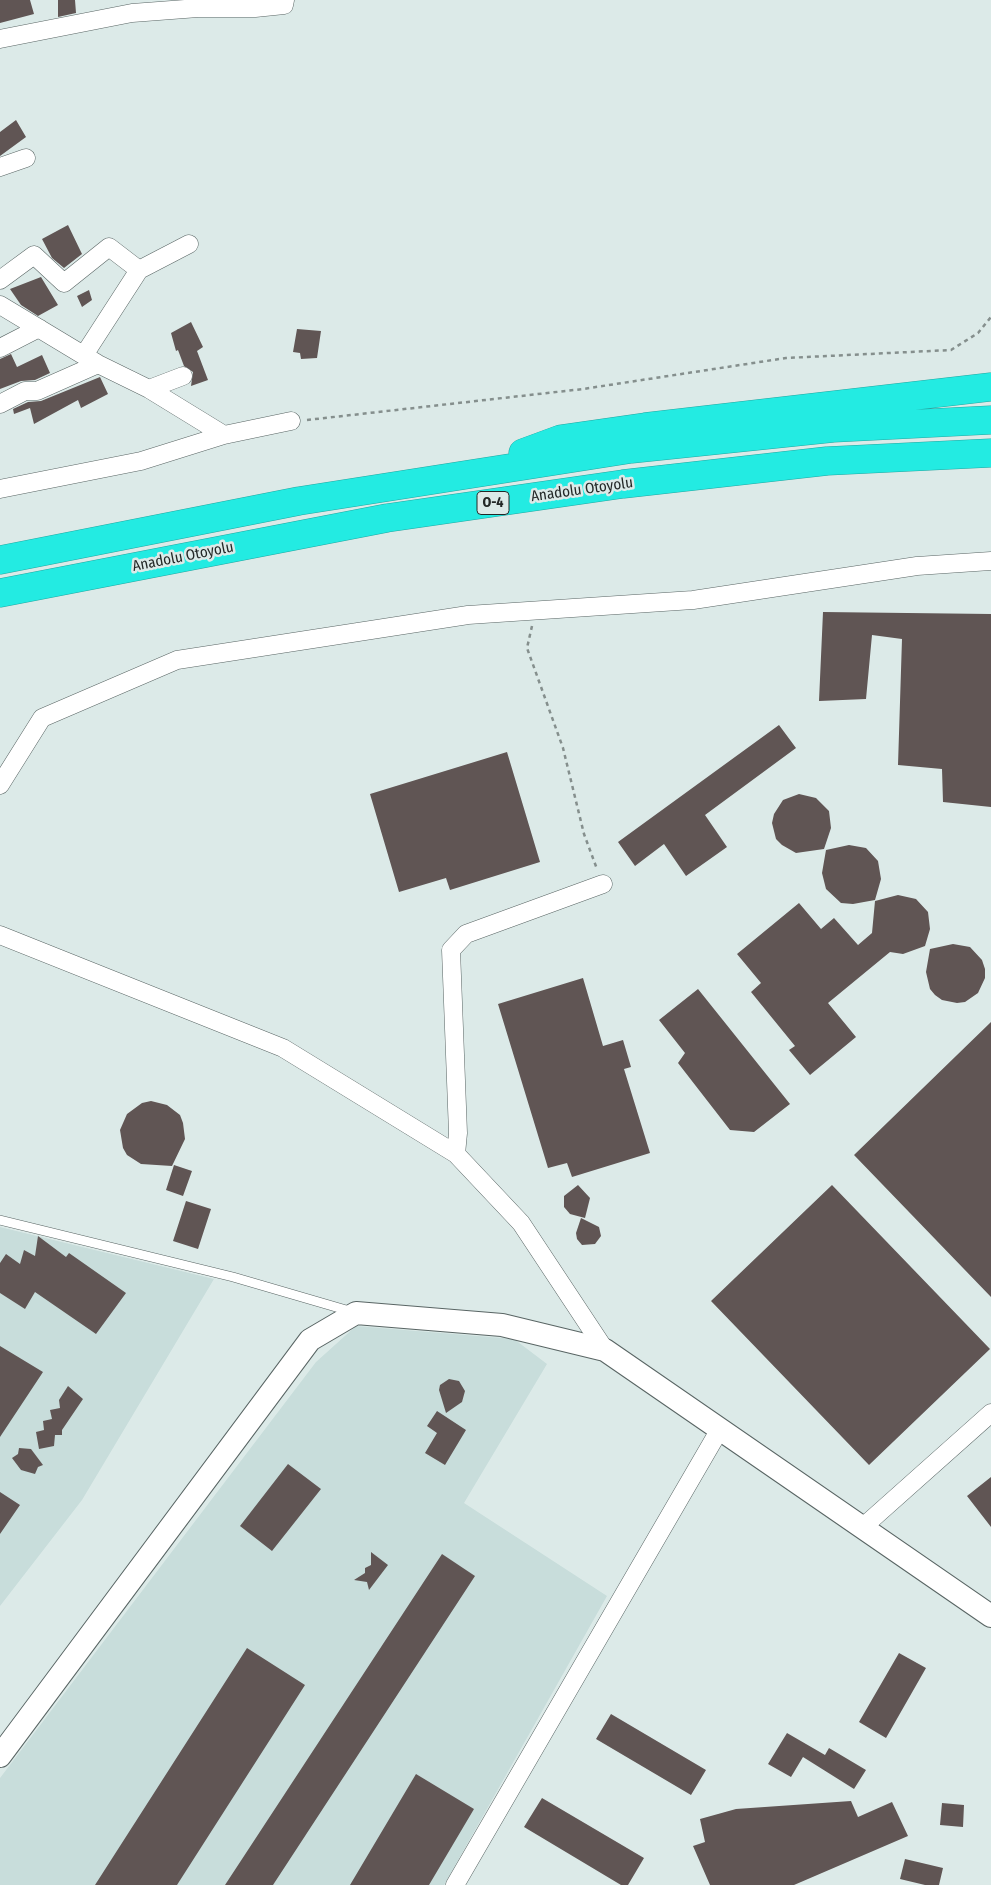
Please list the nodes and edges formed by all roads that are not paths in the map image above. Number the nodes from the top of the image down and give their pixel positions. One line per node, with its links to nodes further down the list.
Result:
1 (285, 0): 2 (street)
2 (0, 38)
3 (26, 158): 4 (street)
4 (0, 167)
5 (189, 244): 6 (street)
6 (139, 270): 7 (street); 11 (street)
7 (0, 280)
8 (0, 305): 9 (street)
9 (39, 328): 10 (street); 11 (street)
10 (0, 348)
11 (91, 360): 14 (street); 15 (street)
12 (183, 376): 14 (street)
13 (991, 387): 20 (highway)
14 (149, 389): 18 (street)
15 (0, 404)
16 (991, 420): 20 (highway, O-4)
17 (291, 421): 18 (street)
18 (224, 435): 21 (street)
19 (991, 453): 24 (highway, Anadolu Otoyolu / O-4)
20 (471, 472): 22 (highway, O-4)
21 (0, 489)
22 (0, 560)
23 (991, 561): 25 (street)
24 (0, 593)
25 (0, 785)
26 (603, 884): 28 (street)
27 (0, 935): 28 (street)
28 (456, 1154): 31 (street)
29 (0, 1220): 30 (lane)
30 (356, 1312): 31 (street); 36 (street)
31 (604, 1350): 33 (street)
32 (991, 1412): 34 (street)
33 (720, 1429): 34 (street); 37 (street)
34 (863, 1527): 35 (street)
35 (991, 1616)
36 (0, 1756)
37 (455, 1885)

